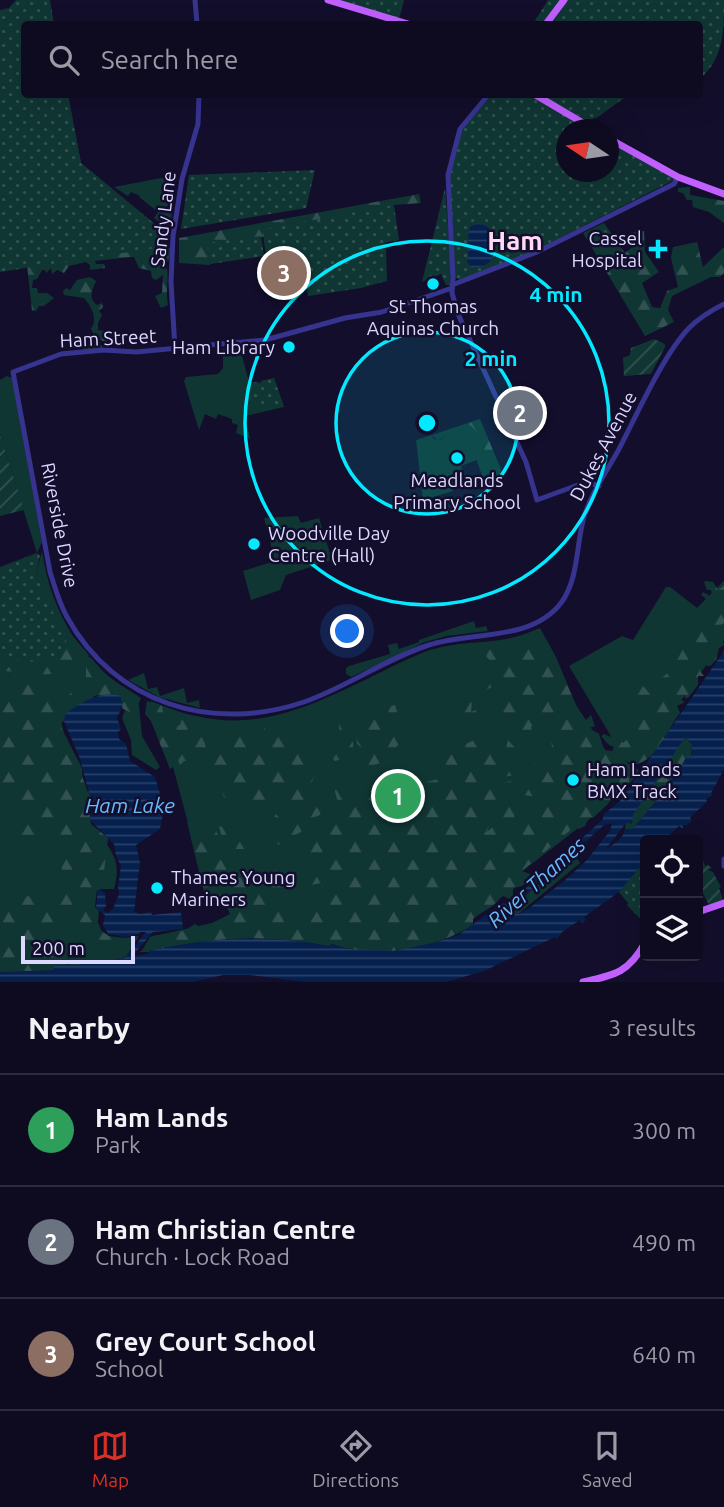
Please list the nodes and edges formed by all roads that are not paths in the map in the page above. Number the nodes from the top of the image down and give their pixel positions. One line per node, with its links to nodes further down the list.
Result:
1 (195, 0): 4 (street)
2 (328, 0): 5 (main road)
3 (564, 0): 6 (main road)
4 (197, 21)
5 (398, 21)
6 (548, 21)
7 (199, 98): 16 (street, Sandy Lane)
8 (486, 98): 14 (street)
9 (541, 98): 10 (main road)
10 (576, 119)
11 (619, 144): 12 (main road)
12 (678, 177): 13 (main road); 14 (street, Ham Street)
13 (724, 194)
14 (452, 286): 16 (street, Ham Street); 18 (street)
15 (724, 303): 18 (street, Dukes Avenue)
16 (175, 349): 17 (street, Ham Street)
17 (13, 372): 19 (street, Riverside Drive)
18 (599, 486): 19 (street, Dukes Avenue)
19 (542, 620)
20 (724, 903): 21 (main road)
21 (703, 910)
22 (640, 951): 23 (main road)
23 (583, 982)

